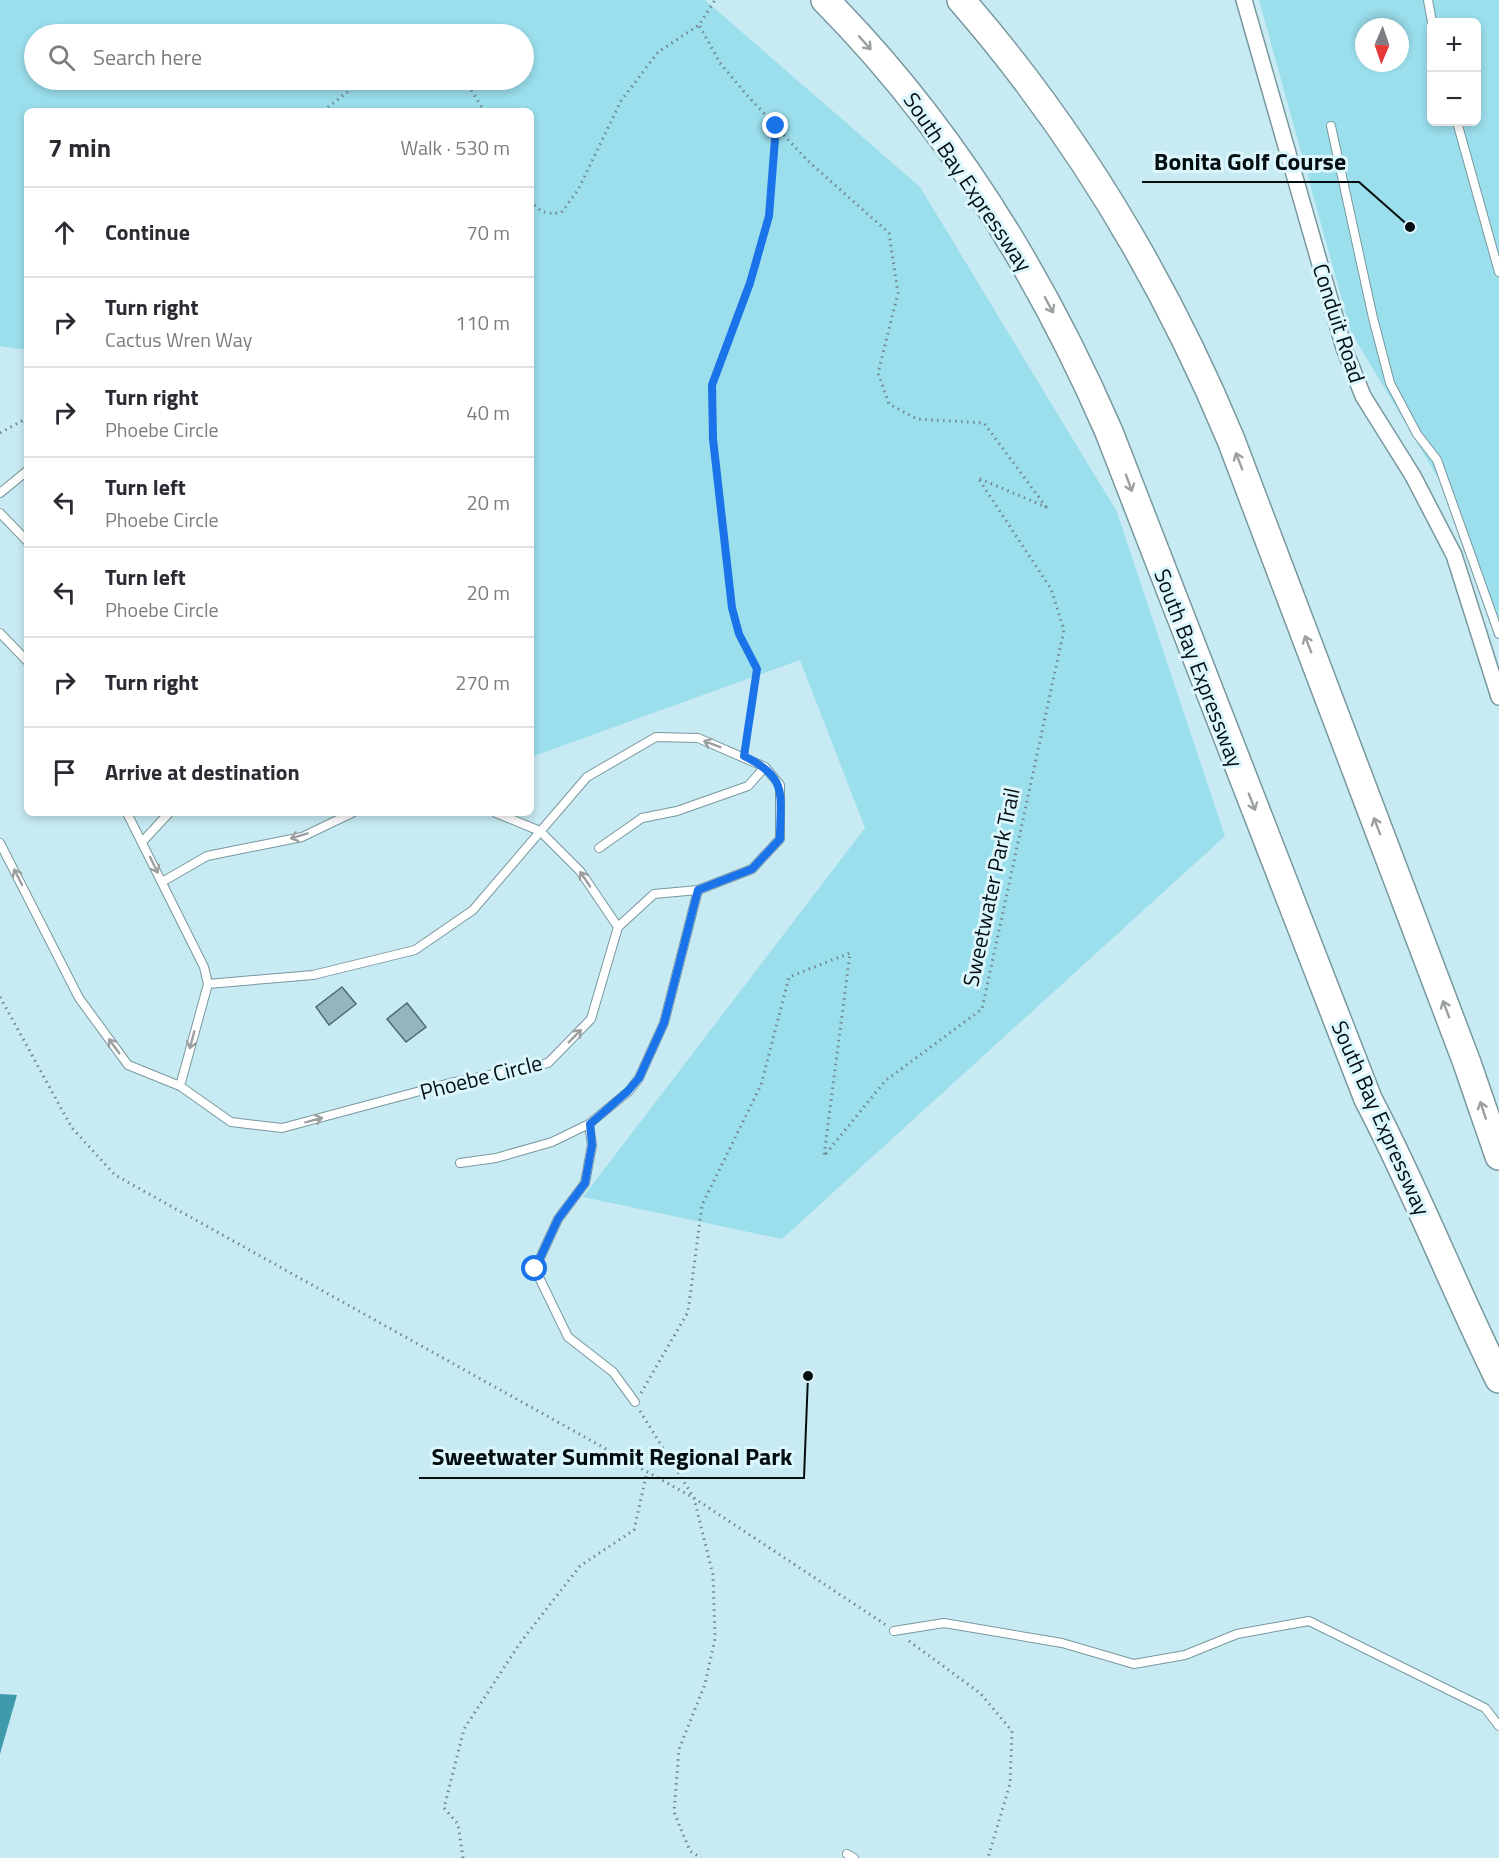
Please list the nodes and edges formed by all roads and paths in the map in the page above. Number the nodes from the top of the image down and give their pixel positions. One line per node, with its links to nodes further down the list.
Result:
1 (715, 0): 7 (path)
2 (825, 0): 46 (highway, South Bay Expressway, one-way to 46)
3 (961, 0): 44 (highway, one-way to 3)
4 (1244, 0): 26 (street, Conduit Road)
5 (1428, 0): 6 (lane)
6 (1431, 18)
7 (699, 26): 12 (path, Sweetwater Park Trail); 15 (path)
8 (350, 90): 10 (path)
9 (471, 90): 11 (path)
10 (327, 108)
11 (482, 108)
12 (776, 126): 27 (path); 47 (path, Sweetwater Park Trail)
13 (1331, 126): 24 (lane)
14 (1458, 126): 16 (lane)
15 (534, 205)
16 (1499, 272)
17 (24, 420): 18 (path)
18 (0, 433)
19 (24, 473): 20 (lane)
20 (0, 493)
21 (0, 513): 22 (lane)
22 (24, 538)
23 (0, 633): 25 (lane)
24 (1499, 634)
25 (24, 658)
26 (1499, 697)
27 (744, 756): 28 (lane); 33 (lane, one-way to 33)
28 (765, 767): 36 (lane); 38 (lane)
29 (129, 816): 34 (lane)
30 (166, 816): 34 (lane)
31 (346, 816): 37 (lane, one-way to 37)
32 (503, 816): 33 (lane)
33 (540, 831): 39 (lane, one-way to 33); 40 (lane)
34 (143, 841): 37 (lane, one-way to 37)
35 (0, 843): 42 (lane, Phoebe Circle, one-way to 35)
36 (599, 848)
37 (162, 882): 40 (lane)
38 (698, 890): 39 (lane); 43 (lane)
39 (618, 927): 42 (lane, Phoebe Circle, one-way to 39)
40 (208, 984): 42 (lane, one-way to 42)
41 (0, 997): 48 (path)
42 (180, 1086)
43 (590, 1124): 45 (lane); 47 (lane)
44 (1499, 1156)
45 (460, 1163)
46 (1499, 1379)
47 (635, 1402): 49 (path)
48 (647, 1472): 49 (path); 52 (path)
49 (694, 1498): 50 (path); 53 (path)
50 (894, 1631): 51 (lane); 54 (path)
51 (1499, 1726)
52 (463, 1858)
53 (701, 1858)
54 (988, 1858)

